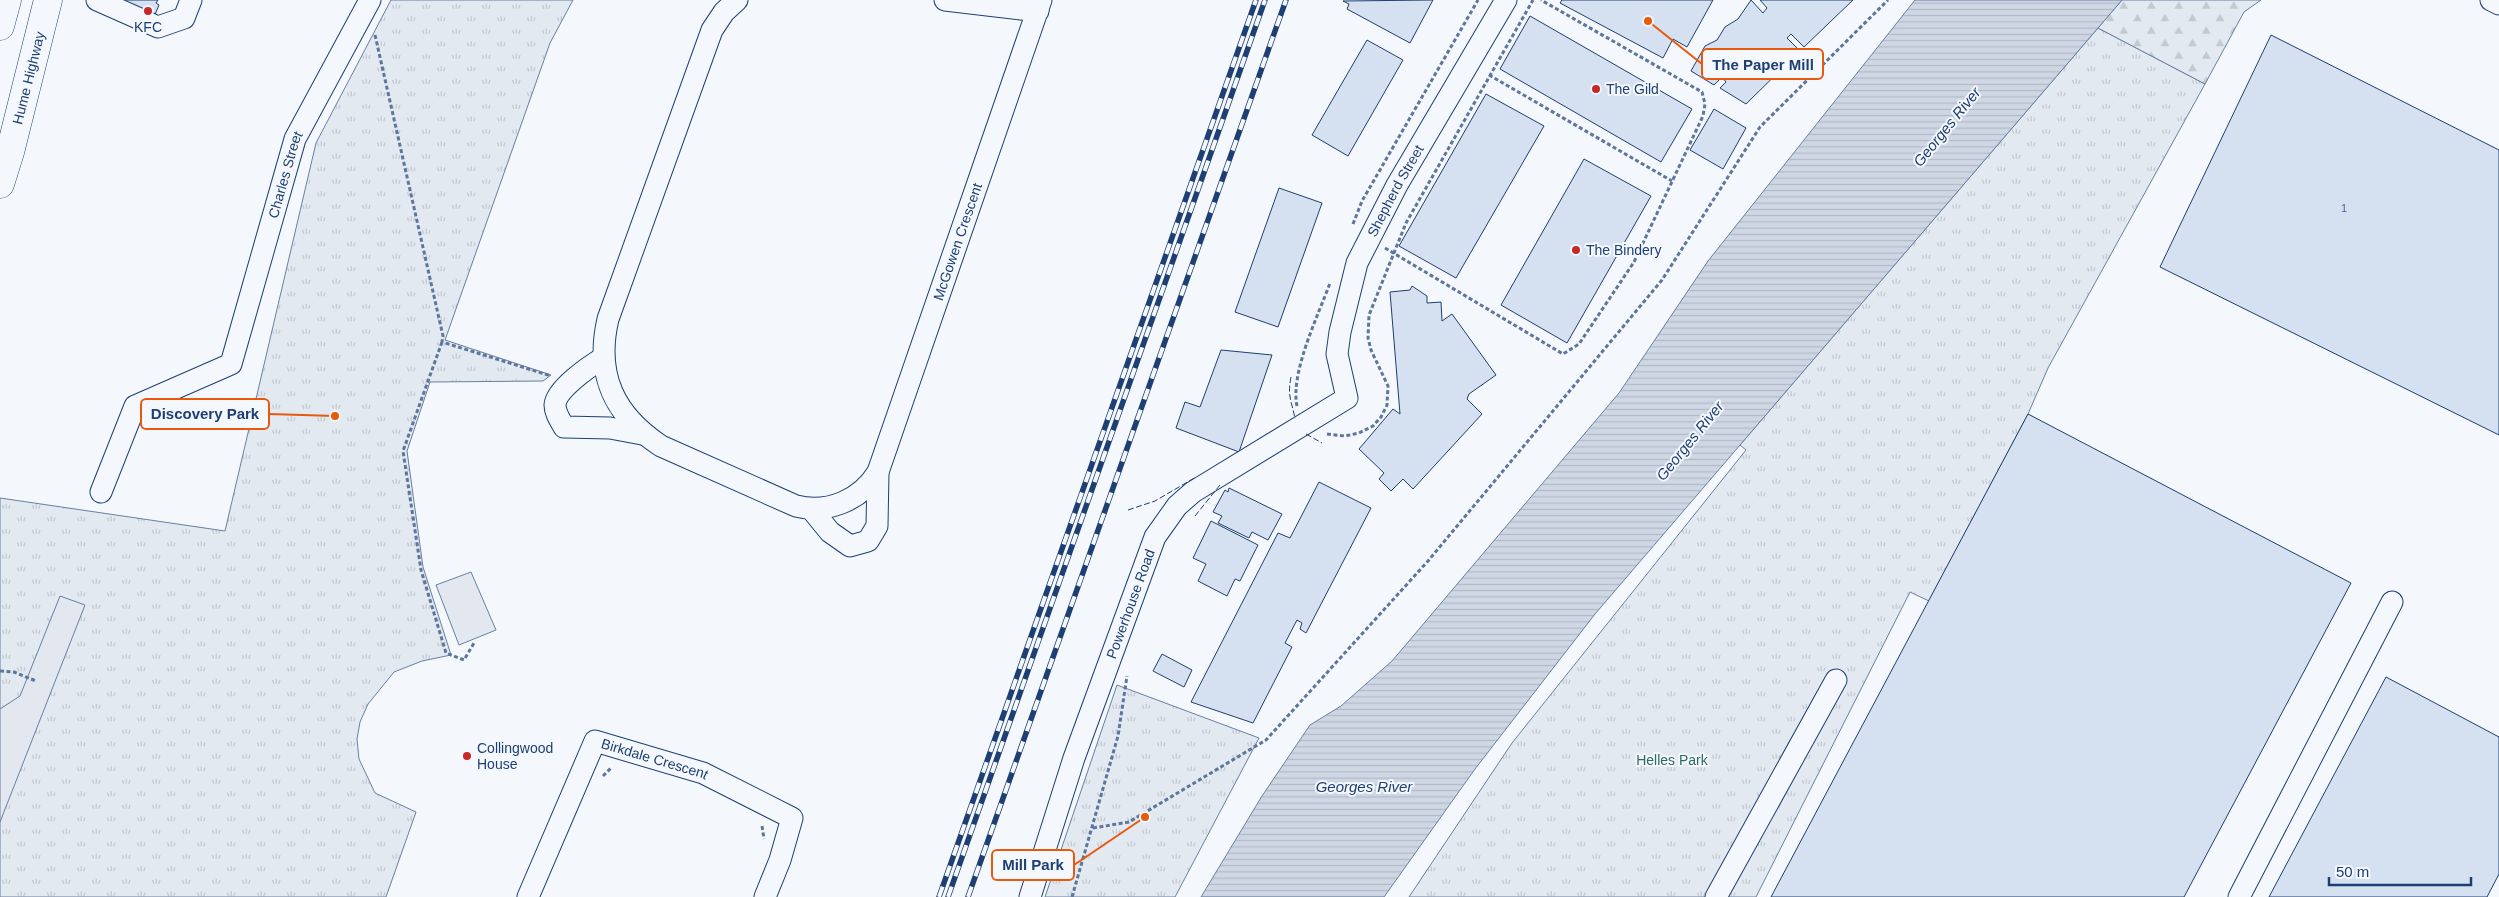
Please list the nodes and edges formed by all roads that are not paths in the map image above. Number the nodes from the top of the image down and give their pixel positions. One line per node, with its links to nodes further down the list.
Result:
1 (7, 0): 12 (highway)
2 (48, 0): 13 (highway, Hume Highway)
3 (96, 0): 4 (street)
4 (191, 0)
5 (370, 0): 18 (street, Charles Street)
6 (737, 0): 14 (street, McGowen Crescent)
7 (946, 0): 11 (street, McGowen Crescent)
8 (1506, 0): 15 (street, Shepherd Street)
9 (2492, 0): 10 (street)
10 (2499, 4)
11 (1039, 6): 17 (street, McGowen Crescent)
12 (0, 26)
13 (1, 179)
14 (603, 358): 16 (street, McGowen Crescent); 16 (street, McGowen Crescent)
15 (1347, 398): 24 (street, Powerhouse Road)
16 (642, 434): 19 (street, McGowen Crescent)
17 (878, 472): 19 (street, McGowen Crescent); 19 (street, McGowen Crescent)
18 (101, 492)
19 (812, 510)
20 (2392, 602): 26 (street)
21 (1836, 680): 25 (street)
22 (528, 897): 23 (street, Birkdale Crescent)
23 (765, 897)
24 (1030, 897)
25 (1716, 897)
26 (2240, 897)

